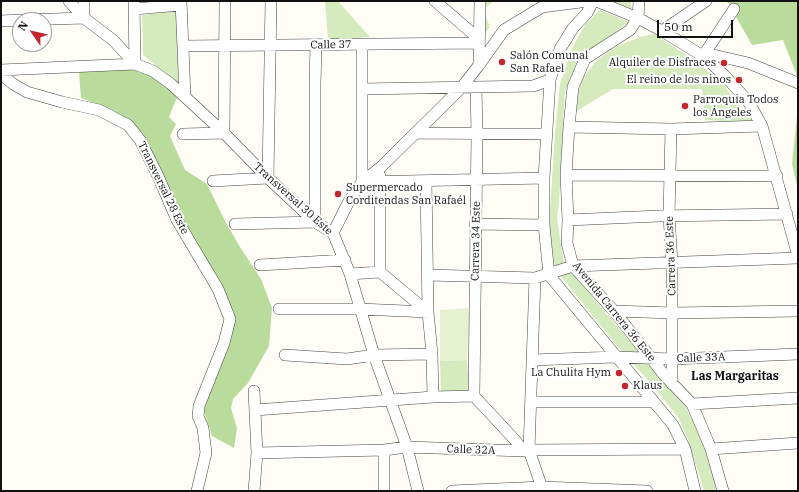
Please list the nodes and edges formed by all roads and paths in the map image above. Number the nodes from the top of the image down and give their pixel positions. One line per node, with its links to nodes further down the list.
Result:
1 (69, 1): 14 (street, Transversal 30 Este)
2 (84, 1): 14 (street)
3 (225, 1): 25 (street)
4 (271, 1): 22 (street)
5 (435, 1): 20 (street)
6 (480, 1): 20 (street)
7 (588, 1): 28 (street)
8 (595, 1): 15 (street); 31 (street)
9 (639, 1): 15 (street)
10 (706, 1): 19 (street)
11 (181, 3): 12 (street); 24 (street)
12 (134, 5): 27 (street)
13 (734, 9): 26 (street)
14 (84, 18): 16 (street); 27 (street, Transversal 30 Este)
15 (638, 18): 19 (street); 38 (street, Avenida Carrera 36 Este)
16 (52, 19)
17 (12, 20): 18 (street)
18 (1, 21)
19 (662, 31): 26 (street)
20 (479, 41): 21 (street, Calle 37); 28 (street)
21 (362, 44): 23 (street, Calle 37); 35 (street)
22 (270, 45): 23 (street, Calle 37); 25 (street, Calle 37); 49 (street)
23 (316, 45): 59 (street)
24 (183, 46): 25 (street, Calle 37); 36 (street)
25 (224, 46): 40 (street)
26 (704, 55): 32 (street); 37 (street)
27 (135, 64): 29 (street); 36 (street, Transversal 30 Este)
28 (479, 65): 33 (street)
29 (1, 70)
30 (1, 74): 107 (street, Transversal 28 Este)
31 (550, 80): 34 (street); 44 (street)
32 (798, 83)
33 (462, 87): 34 (street); 35 (street); 41 (street)
34 (476, 87): 42 (street, Carrera 34 Este)
35 (362, 89): 54 (street)
36 (184, 96): 40 (street, Transversal 30 Este)
37 (762, 126): 39 (street); 48 (street)
38 (568, 127): 39 (street); 46 (street, Avenida Carrera 36 Este)
39 (671, 129): 47 (street, Carrera 36 Este)
40 (224, 133): 43 (street); 49 (street, Transversal 30 Este)
41 (415, 133): 42 (street); 45 (street)
42 (477, 133): 44 (street); 51 (street, Carrera 34 Este)
43 (183, 134)
44 (547, 134): 50 (street)
45 (381, 167): 54 (street); 55 (street)
46 (566, 175): 47 (street); 58 (street, Avenida Carrera 36 Este)
47 (670, 176): 48 (street); 57 (street, Carrera 36 Este)
48 (777, 176): 56 (street)
49 (268, 178): 52 (street); 59 (street, Transversal 30 Este)
50 (544, 178): 51 (street); 62 (street)
51 (477, 180): 53 (street); 61 (street, Carrera 34 Este)
52 (213, 181)
53 (426, 181): 55 (street); 71 (street)
54 (362, 182): 55 (street); 63 (street)
55 (379, 182): 69 (street)
56 (787, 214): 57 (street); 64 (street)
57 (669, 216): 58 (street); 66 (street, Carrera 36 Este)
58 (568, 220): 68 (street, Avenida Carrera 36 Este)
59 (315, 222): 60 (street); 63 (street, Transversal 30 Este)
60 (235, 224)
61 (475, 224): 62 (street); 73 (street, Carrera 34 Este)
62 (544, 225): 72 (street)
63 (333, 233): 65 (street, Transversal 30 Este)
64 (798, 257): 66 (street)
65 (345, 260): 67 (street); 70 (street, Transversal 30 Este)
66 (672, 262): 68 (street); 80 (street, Carrera 36 Este)
67 (260, 265)
68 (573, 266): 72 (street); 77 (street, Avenida Carrera 36 Este)
69 (380, 272): 70 (street); 79 (street)
70 (350, 274): 76 (street, Transversal 30 Este)
71 (428, 275): 73 (street); 79 (street)
72 (549, 275): 74 (street); 85 (street)
73 (475, 277): 74 (street); 91 (street, Carrera 34 Este)
74 (535, 278): 88 (street)
75 (279, 309): 76 (street)
76 (360, 309): 79 (street); 83 (street, Transversal 30 Este)
77 (614, 311): 80 (street); 86 (street, Avenida Carrera 36 Este)
78 (798, 311): 80 (street)
79 (428, 312): 81 (street)
80 (672, 313): 87 (street, Carrera 36 Este)
81 (432, 354): 83 (street); 92 (street)
82 (798, 354): 87 (street, Calle 33A)
83 (374, 355): 84 (street); 94 (street, Transversal 30 Este)
84 (286, 356)
85 (616, 357): 86 (street, Calle 33A); 88 (street, Calle 33A); 96 (street)
86 (650, 358): 87 (street, Calle 33A); 89 (street, Avenida Carrera 36 Este)
87 (672, 359): 89 (street, Carrera 36 Este)
88 (532, 360): 95 (street)
89 (672, 384): 97 (street, Avenida Carrera 36 Este)
90 (254, 391): 98 (street)
91 (474, 396): 92 (street); 104 (street)
92 (433, 397): 94 (street)
93 (798, 398): 97 (street)
94 (390, 401): 98 (street); 100 (street, Transversal 30 Este)
95 (531, 402): 96 (street); 104 (street)
96 (654, 402): 101 (street)
97 (692, 404): 102 (street, Avenida Carrera 36 Este)
98 (255, 410): 105 (street)
99 (798, 443): 102 (street)
100 (407, 447): 103 (street, Calle 32A); 104 (street, Calle 32A); 110 (street, Transversal 30 Este)
101 (685, 449): 104 (street, Calle 32A); 113 (street)
102 (711, 449): 114 (street, Avenida Carrera 36 Este)
103 (384, 450): 105 (street, Calle 32A); 109 (street)
104 (526, 451): 106 (street)
105 (257, 453): 108 (street)
106 (543, 489): 111 (street); 112 (street)
107 (197, 491)
108 (254, 491)
109 (384, 491)
110 (418, 491)
111 (452, 491)
112 (647, 491)
113 (695, 491)
114 (723, 491)

